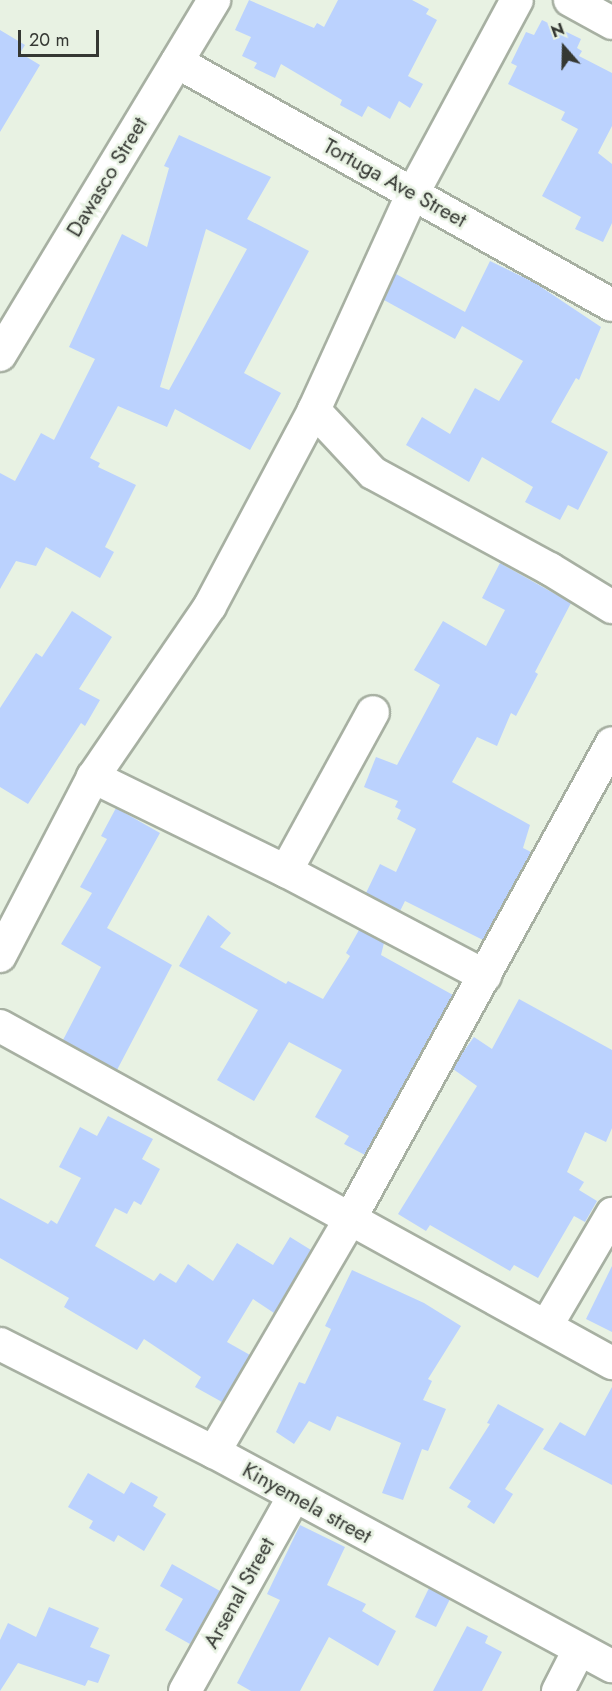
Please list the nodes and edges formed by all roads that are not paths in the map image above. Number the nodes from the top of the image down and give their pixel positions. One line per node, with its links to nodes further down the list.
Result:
1 (214, 0): 5 (street, Dawasco Street)
2 (517, 0): 6 (street)
3 (570, 0): 4 (street)
4 (612, 23)
5 (177, 62): 6 (street, Tortuga Ave Street); 8 (street, Dawasco Street)
6 (413, 193): 7 (street, Tortuga Ave Street); 9 (street)
7 (612, 305)
8 (0, 355)
9 (314, 410): 10 (street); 13 (street)
10 (612, 607)
11 (373, 712): 14 (street)
12 (612, 743): 16 (street)
13 (93, 777): 14 (street); 15 (street)
14 (286, 871): 16 (street)
15 (0, 956)
16 (485, 976): 19 (street)
17 (0, 1026): 19 (street)
18 (612, 1214): 20 (street)
19 (350, 1219): 20 (street); 23 (street)
20 (547, 1325): 22 (street)
21 (0, 1344): 23 (street, Kinyemela street)
22 (612, 1363)
23 (214, 1452): 24 (street, Kinyemela street)
24 (294, 1496): 25 (street, Kinyemela street); 27 (street, Arsenal Street)
25 (579, 1650): 26 (street, Kinyemela street); 28 (street)
26 (612, 1666)
27 (185, 1691)
28 (558, 1691)

